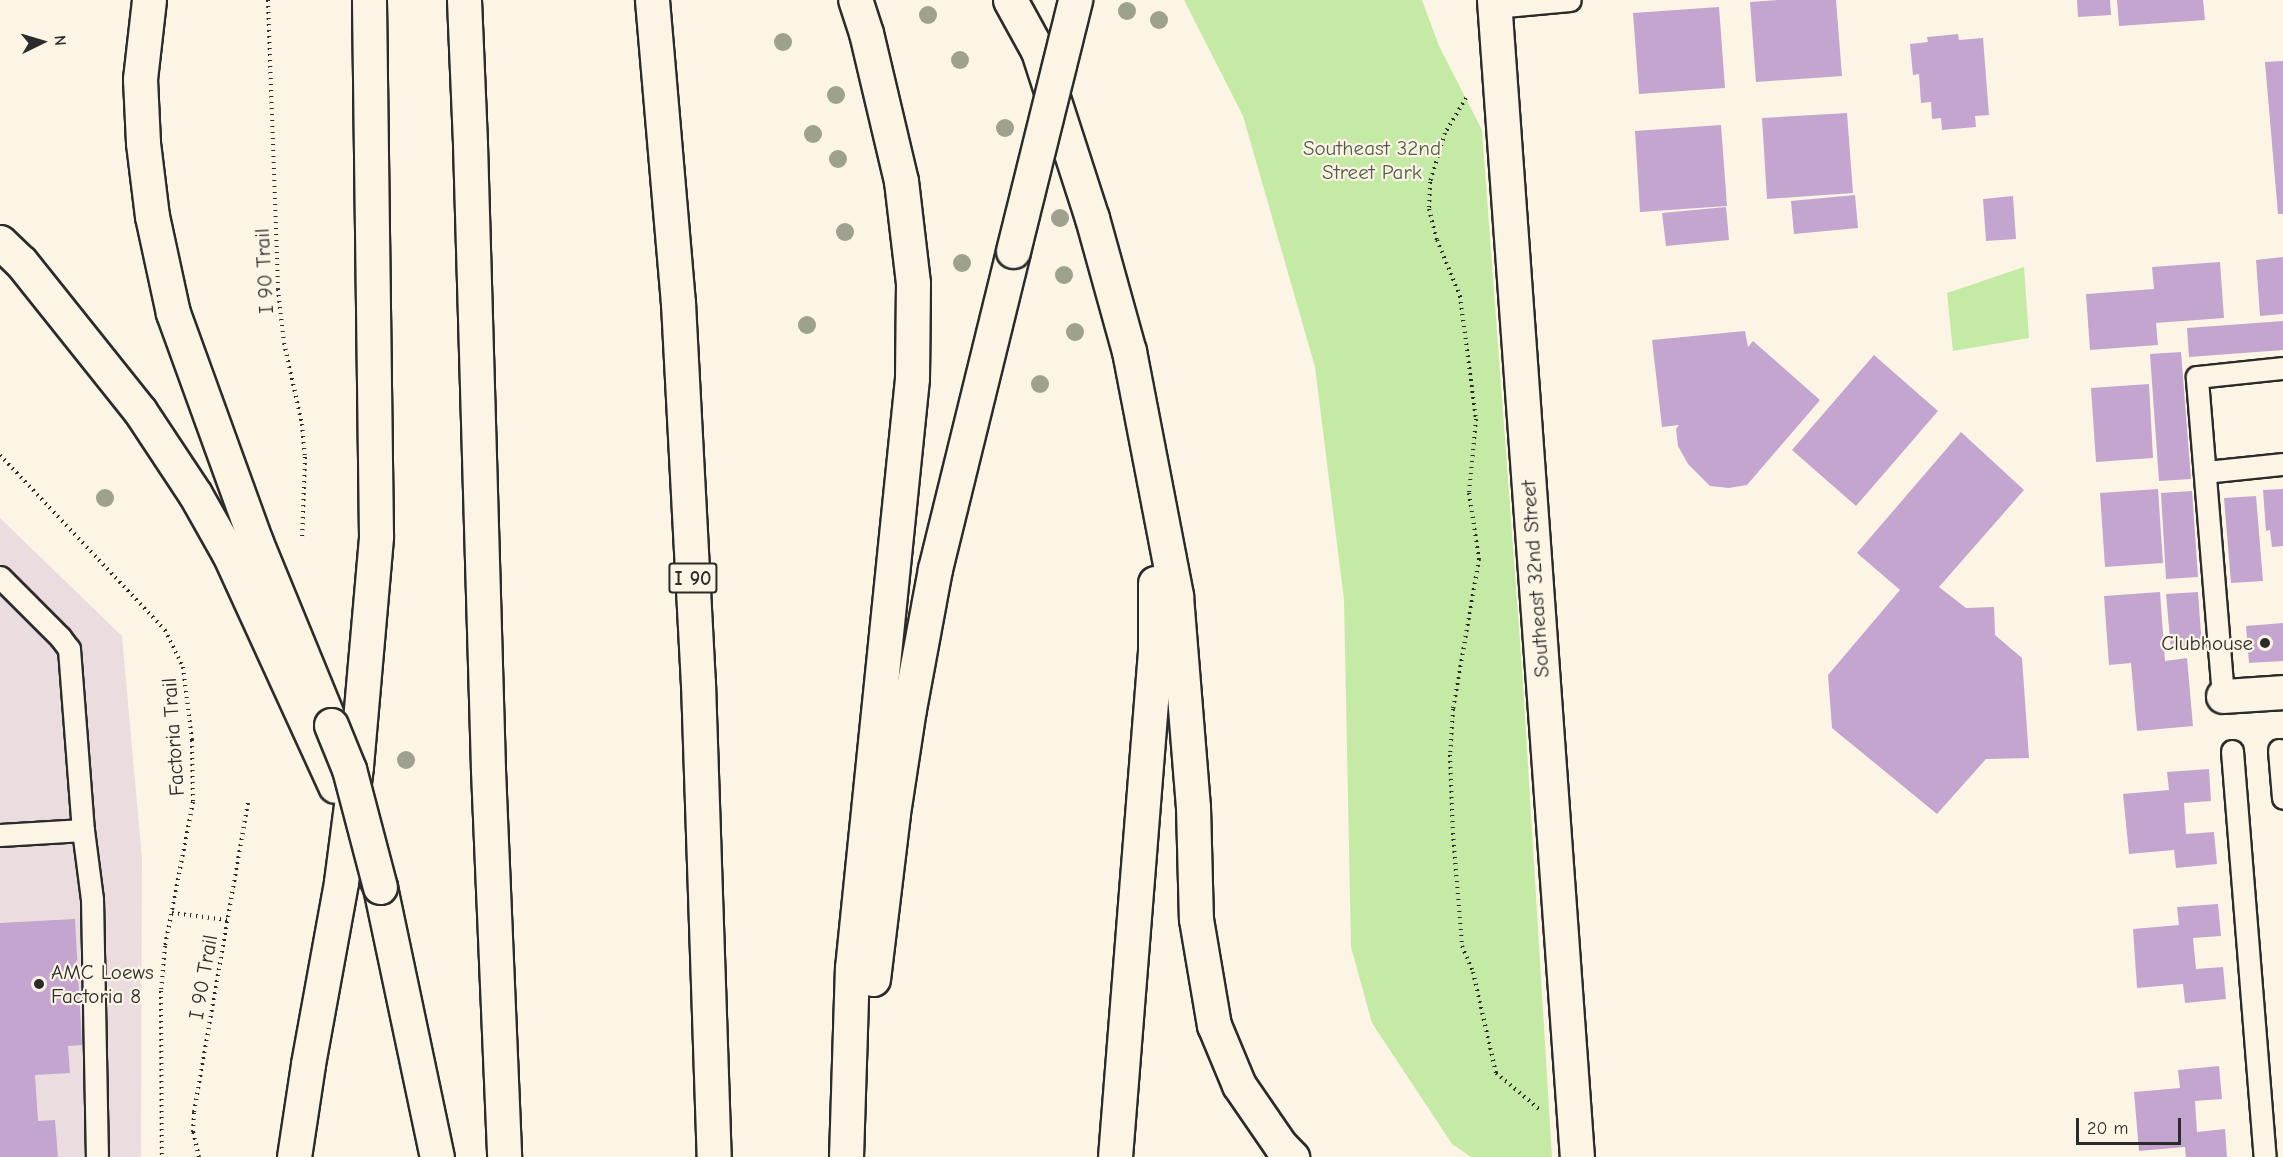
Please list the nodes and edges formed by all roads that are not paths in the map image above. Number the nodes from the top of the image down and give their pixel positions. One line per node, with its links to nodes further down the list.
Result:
1 (149, 0): 18 (main road)
2 (369, 0): 26 (main road)
3 (464, 0): 28 (main road)
4 (652, 0): 29 (main road, I 90)
5 (855, 0): 24 (main road)
6 (1010, 0): 12 (main road)
7 (1075, 0): 24 (main road, bridge)
8 (1570, 0): 9 (lane)
9 (1494, 3): 32 (main road, Southeast 32nd Street)
10 (0, 242): 18 (main road)
11 (2283, 369): 14 (lane)
12 (1148, 449): 30 (main road); 31 (main road)
13 (2283, 465): 14 (lane)
14 (2205, 472): 17 (lane)
15 (0, 577): 22 (lane)
16 (2283, 692): 17 (main road)
17 (2223, 696)
18 (321, 729): 27 (main road, bridge)
19 (2279, 750): 21 (lane)
20 (2232, 752): 33 (lane)
21 (2283, 798)
22 (83, 830): 23 (lane); 25 (lane)
23 (0, 835)
24 (846, 1148)
25 (98, 1157)
26 (294, 1157)
27 (437, 1157)
28 (504, 1157)
29 (714, 1157)
30 (1115, 1157)
31 (1292, 1157)
32 (1577, 1157)
33 (2265, 1157)

